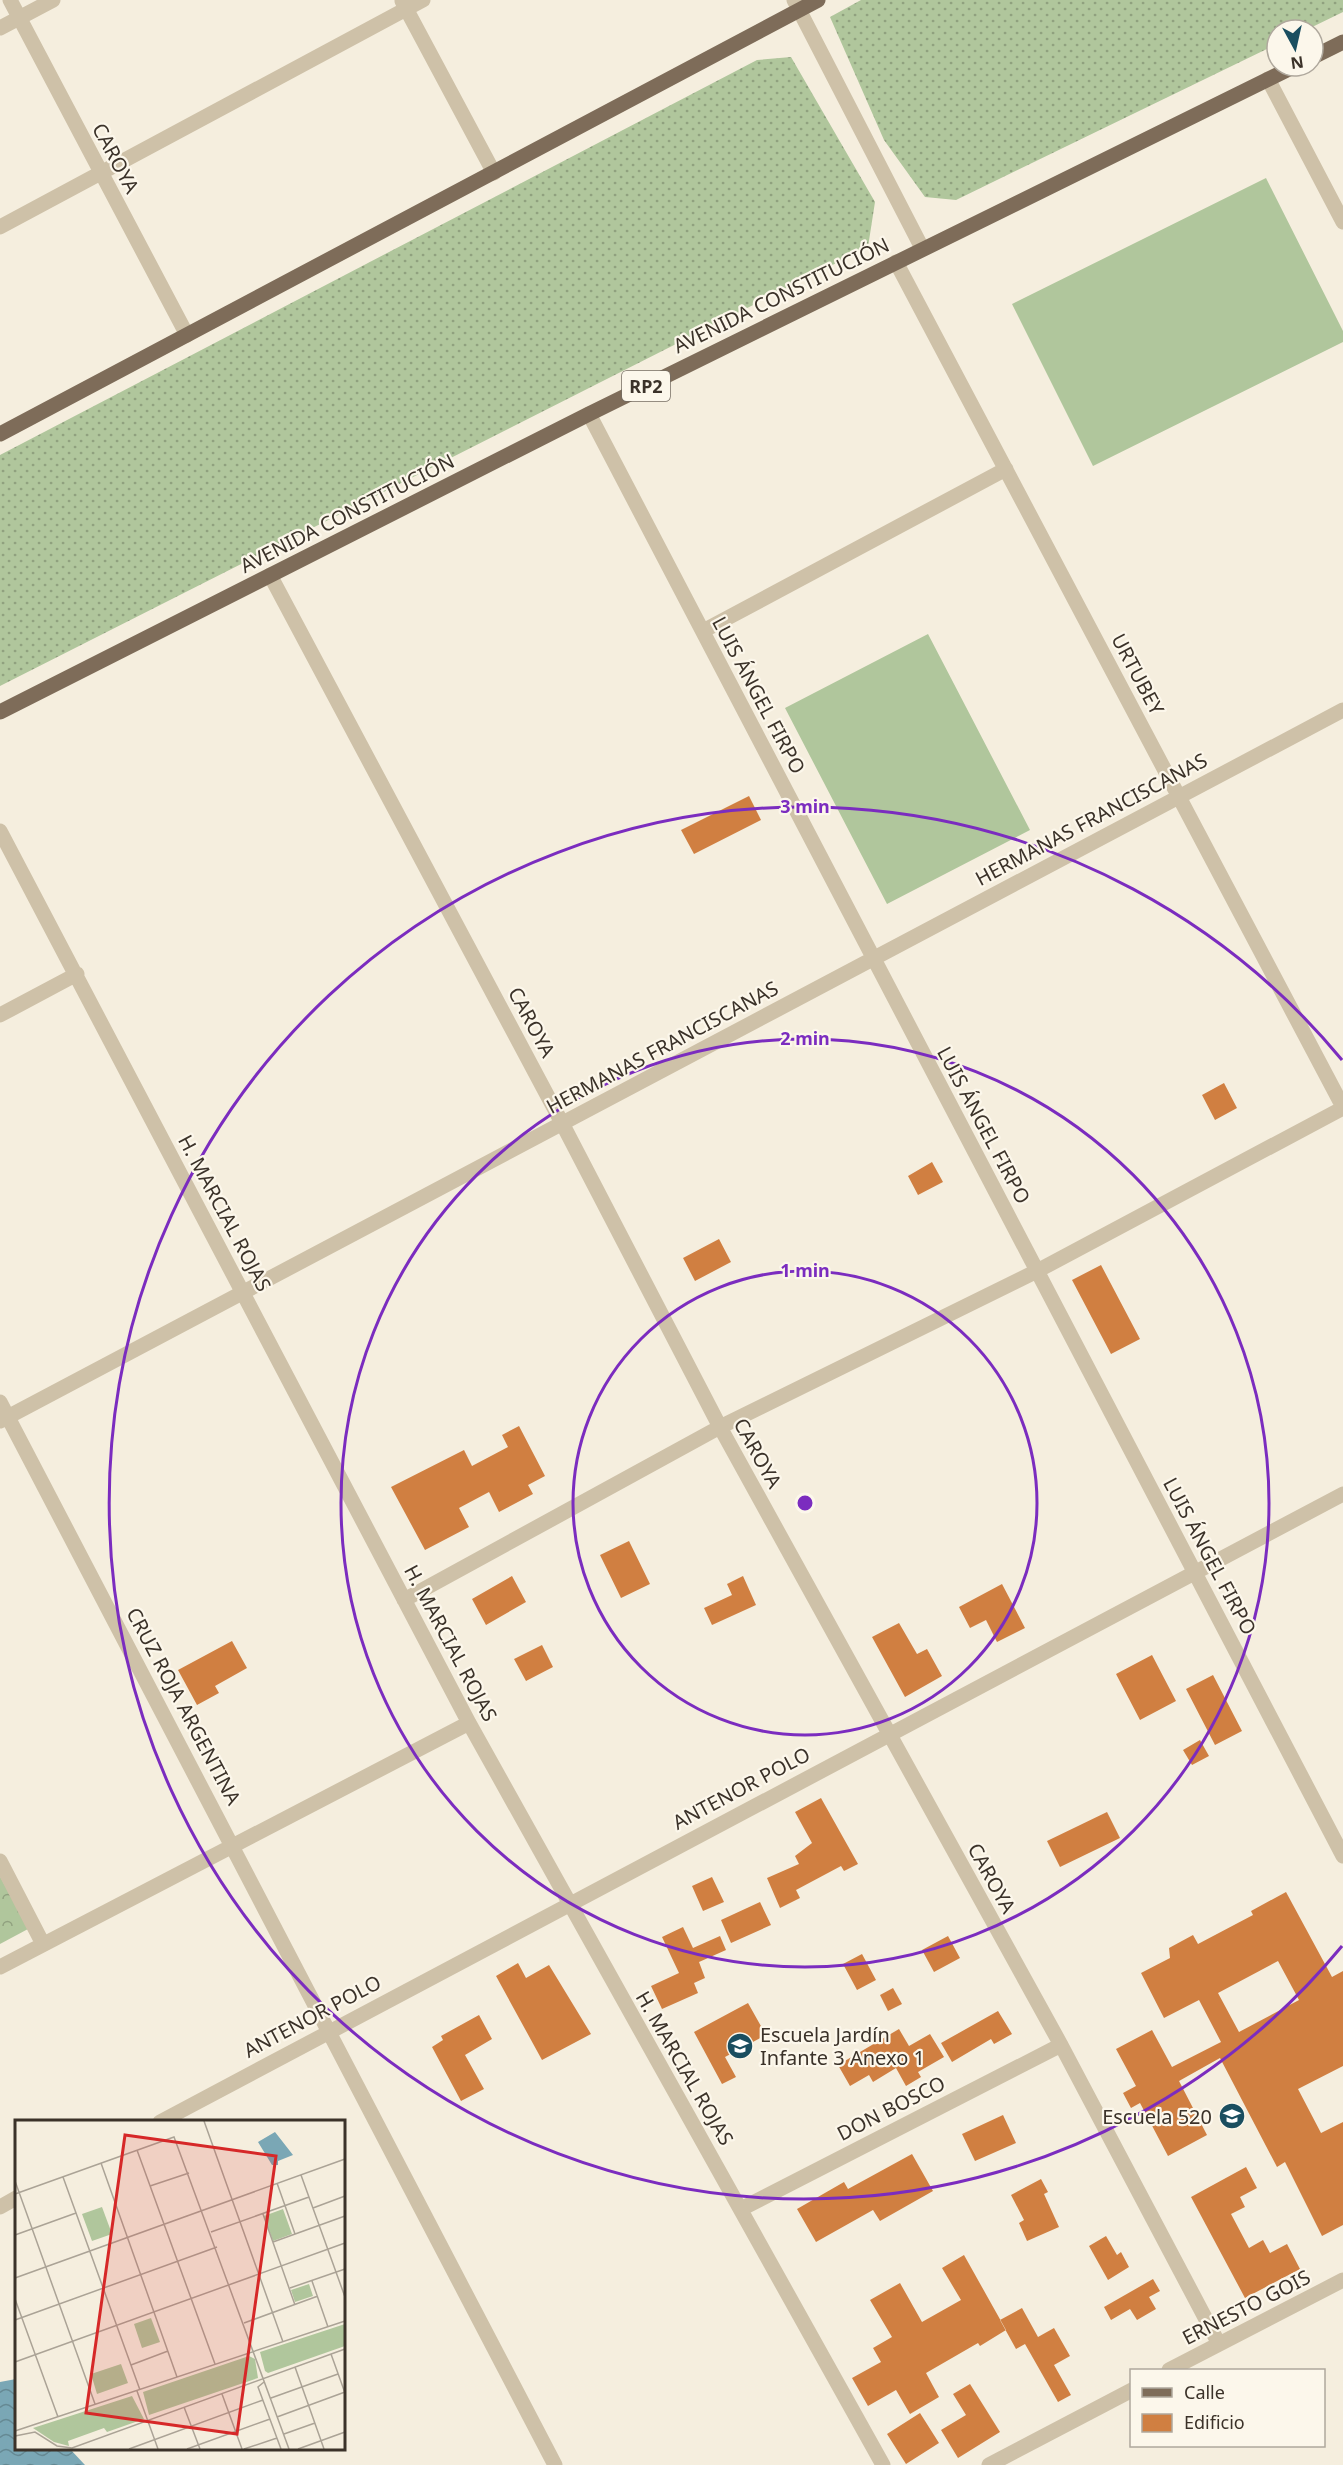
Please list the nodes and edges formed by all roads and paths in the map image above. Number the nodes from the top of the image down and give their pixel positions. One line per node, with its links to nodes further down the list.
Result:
1 (10, 0): 7 (street, CAROYA)
2 (52, 0): 7 (street)
3 (423, 0): 5 (street)
4 (818, 0): 6 (main road)
5 (404, 4): 12 (street); 13 (street)
6 (797, 5): 12 (main road); 16 (street)
7 (19, 18): 8 (street); 13 (street, CAROYA)
8 (0, 28)
9 (1343, 42): 10 (main road)
10 (1325, 51)
11 (1268, 79): 14 (street); 16 (main road, AVENIDA CONSTITUCIÓN / RP2)
12 (494, 173): 18 (main road)
13 (101, 174): 15 (street); 18 (street, CAROYA)
14 (1343, 222)
15 (0, 227)
16 (922, 249): 17 (main road, AVENIDA CONSTITUCIÓN / RP2)
17 (896, 262): 19 (main road, AVENIDA CONSTITUCIÓN / RP2); 21 (street, URTUBEY)
18 (187, 335): 20 (main road)
19 (589, 414): 22 (main road, AVENIDA CONSTITUCIÓN / RP2); 23 (street, LUIS ÁNGEL FIRPO)
20 (0, 434)
21 (1006, 469): 23 (street); 26 (street, URTUBEY)
22 (270, 575): 25 (main road, AVENIDA CONSTITUCIÓN / RP2); 32 (street, CAROYA)
23 (703, 632): 28 (street, LUIS ÁNGEL FIRPO)
24 (1343, 710): 26 (street, HERMANAS FRANCISCANAS)
25 (0, 712)
26 (1179, 797): 28 (street, HERMANAS FRANCISCANAS); 31 (street, URTUBEY)
27 (0, 831): 29 (street, H. MARCIAL ROJAS)
28 (873, 958): 32 (street, HERMANAS FRANCISCANAS); 33 (street, LUIS ÁNGEL FIRPO)
29 (77, 974): 30 (street); 34 (street, H. MARCIAL ROJAS)
30 (0, 1015)
31 (1343, 1107): 33 (street)
32 (562, 1123): 34 (street, HERMANAS FRANCISCANAS); 37 (street, CAROYA)
33 (1037, 1271): 37 (street); 39 (street, LUIS ÁNGEL FIRPO)
34 (243, 1292): 36 (street, HERMANAS FRANCISCANAS); 40 (street, H. MARCIAL ROJAS)
35 (0, 1402): 36 (street, CRUZ ROJA ARGENTINA)
36 (4, 1419): 43 (street, CRUZ ROJA ARGENTINA)
37 (720, 1427): 40 (street); 42 (street, CAROYA)
38 (1343, 1494): 39 (street, ANTENOR POLO)
39 (1195, 1572): 42 (street, ANTENOR POLO); 44 (street, LUIS ÁNGEL FIRPO)
40 (404, 1600): 41 (street, H. MARCIAL ROJAS)
41 (469, 1722): 43 (street); 46 (street, H. MARCIAL ROJAS)
42 (888, 1733): 46 (street, ANTENOR POLO); 50 (street, CAROYA)
43 (234, 1847): 47 (street); 49 (street, CRUZ ROJA ARGENTINA)
44 (1343, 1856)
45 (0, 1861): 47 (street)
46 (568, 1904): 49 (street, ANTENOR POLO); 54 (street, H. MARCIAL ROJAS)
47 (43, 1944): 48 (street)
48 (0, 1967)
49 (330, 2030): 51 (street, ANTENOR POLO); 59 (street, CRUZ ROJA ARGENTINA)
50 (1061, 2045): 54 (street, DON BOSCO); 56 (street, CAROYA)
51 (162, 2120)
52 (15, 2199): 53 (street)
53 (0, 2207)
54 (741, 2209): 60 (street, H. MARCIAL ROJAS)
55 (1343, 2280): 56 (street, ERNESTO GOIS)
56 (1219, 2344): 57 (street, ERNESTO GOIS)
57 (1171, 2369)
58 (1130, 2391): 61 (street)
59 (555, 2465)
60 (883, 2465)
61 (989, 2465)

